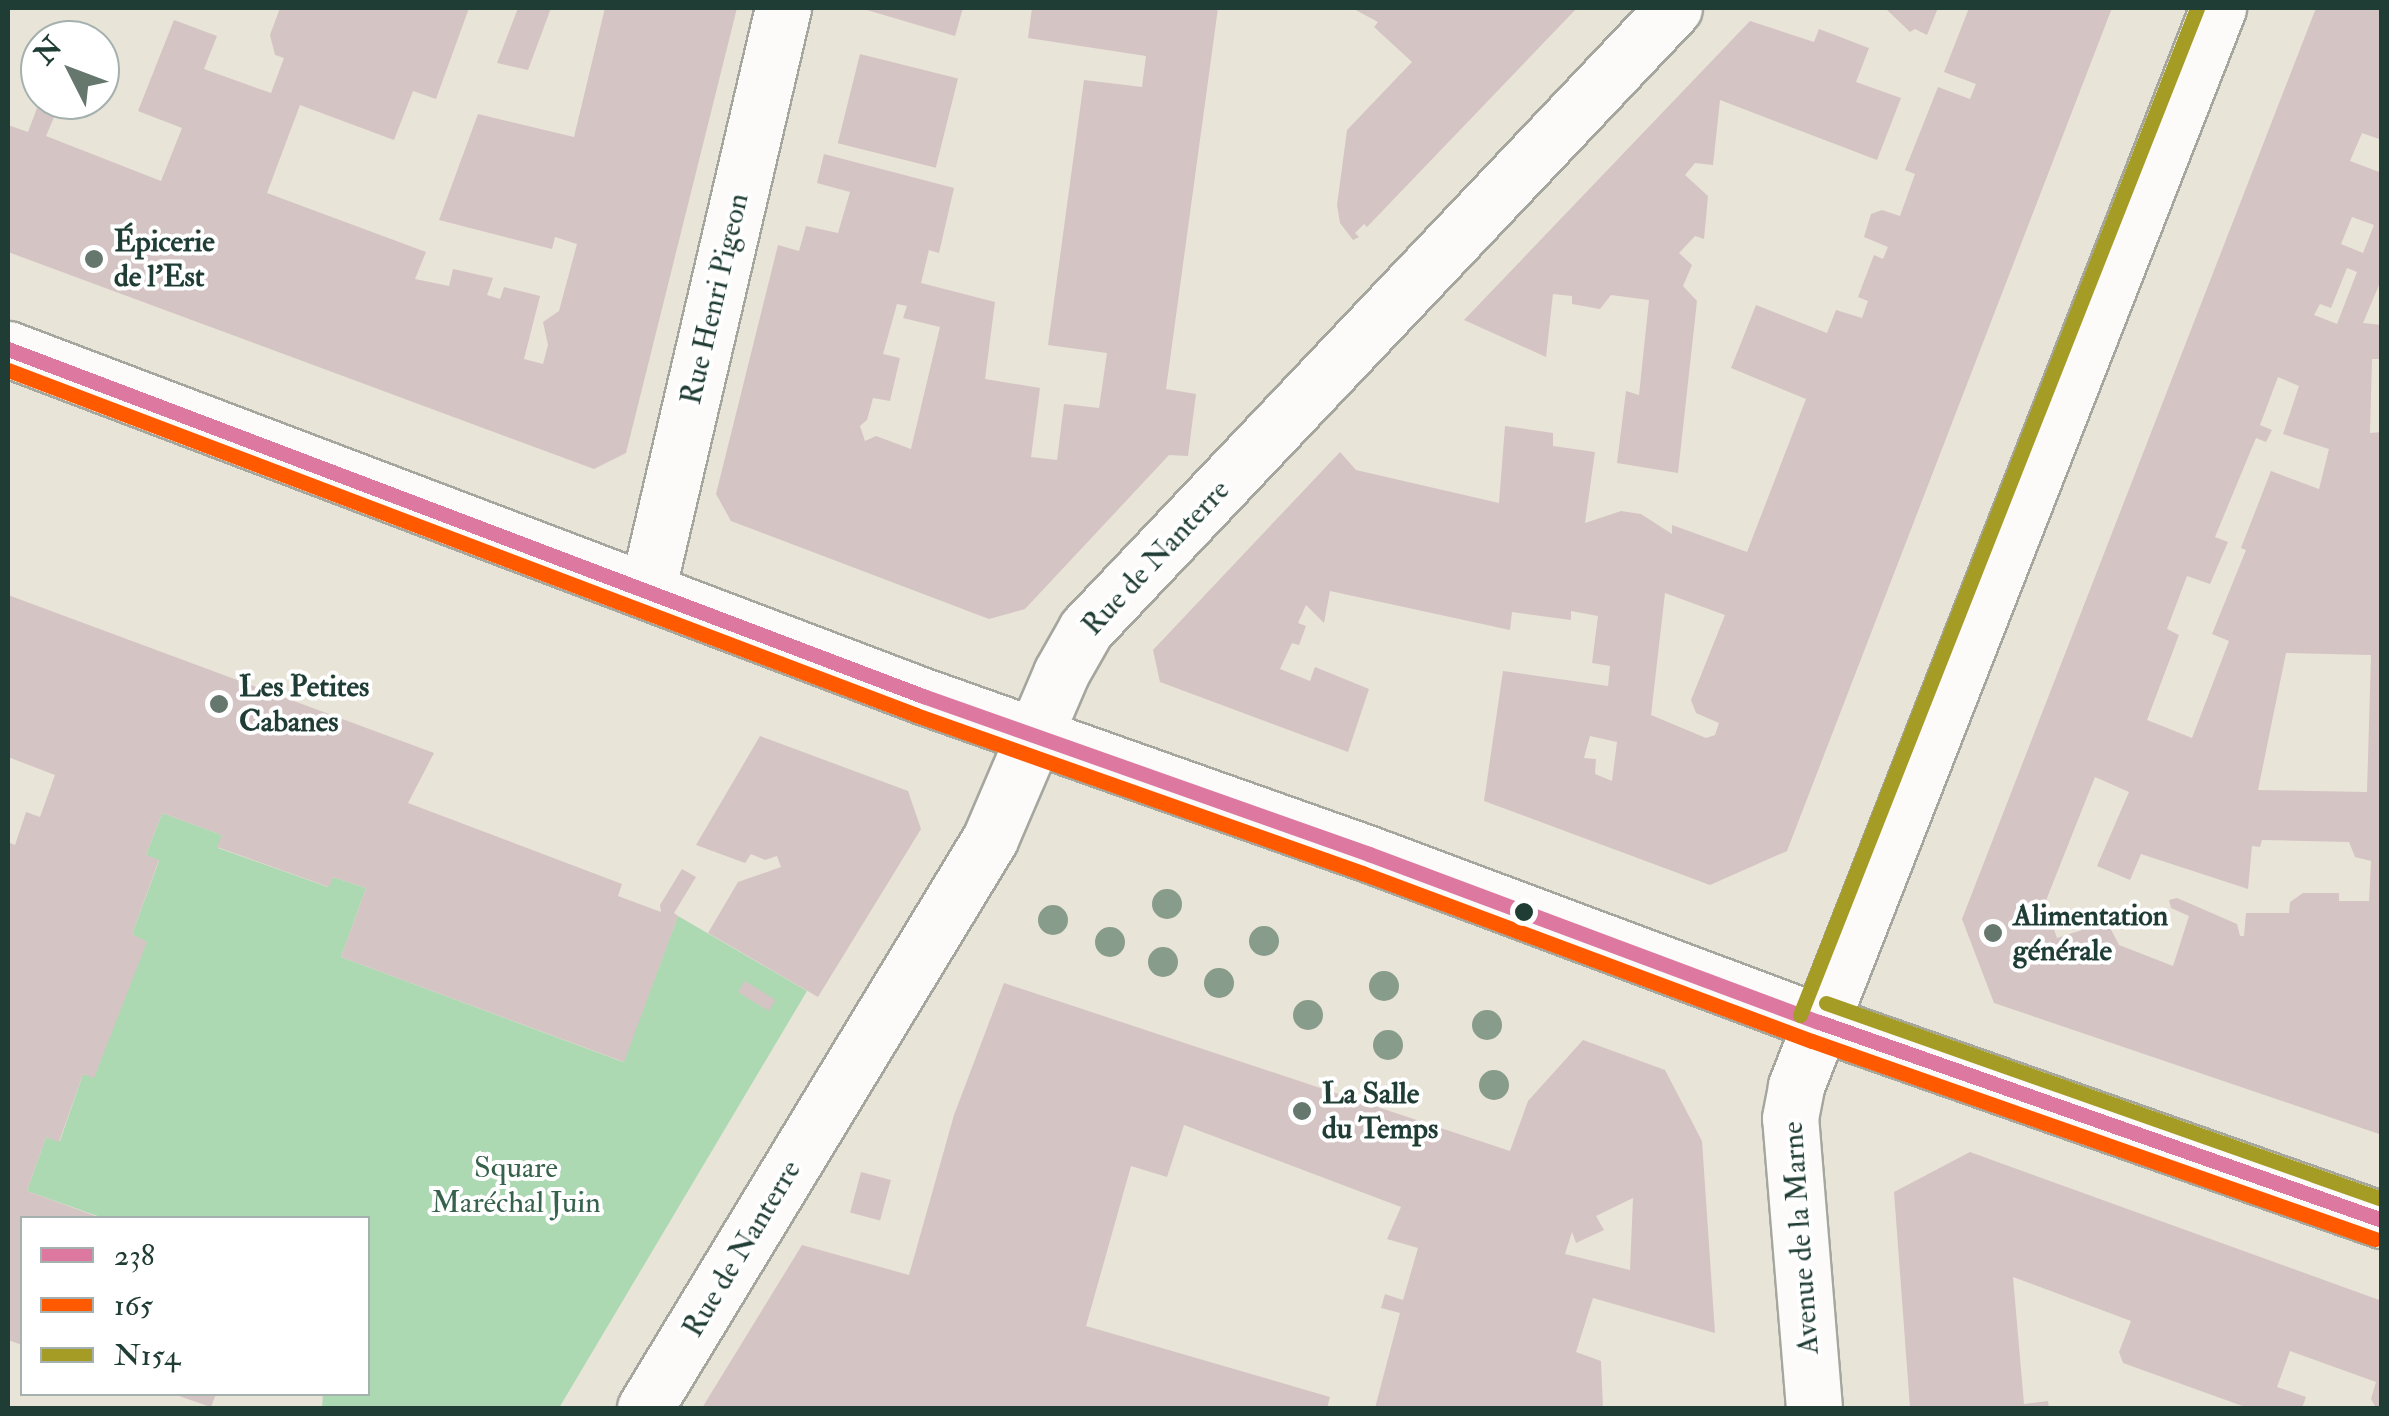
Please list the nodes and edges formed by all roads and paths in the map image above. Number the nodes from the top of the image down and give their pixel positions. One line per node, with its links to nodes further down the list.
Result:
1 (783, 8): 5 (main road, Rue Henri Pigeon)
2 (1674, 8): 6 (main road, Rue de Nanterre)
3 (2218, 8): 7 (main road, Avenue de la Marne)
4 (8, 349): 5 (main road)
5 (647, 591): 6 (main road)
6 (1035, 733): 7 (main road); 9 (main road, Rue de Nanterre)
7 (1819, 1022): 8 (main road); 10 (main road, Avenue de la Marne)
8 (2382, 1220)
9 (645, 1408)
10 (1814, 1408)

